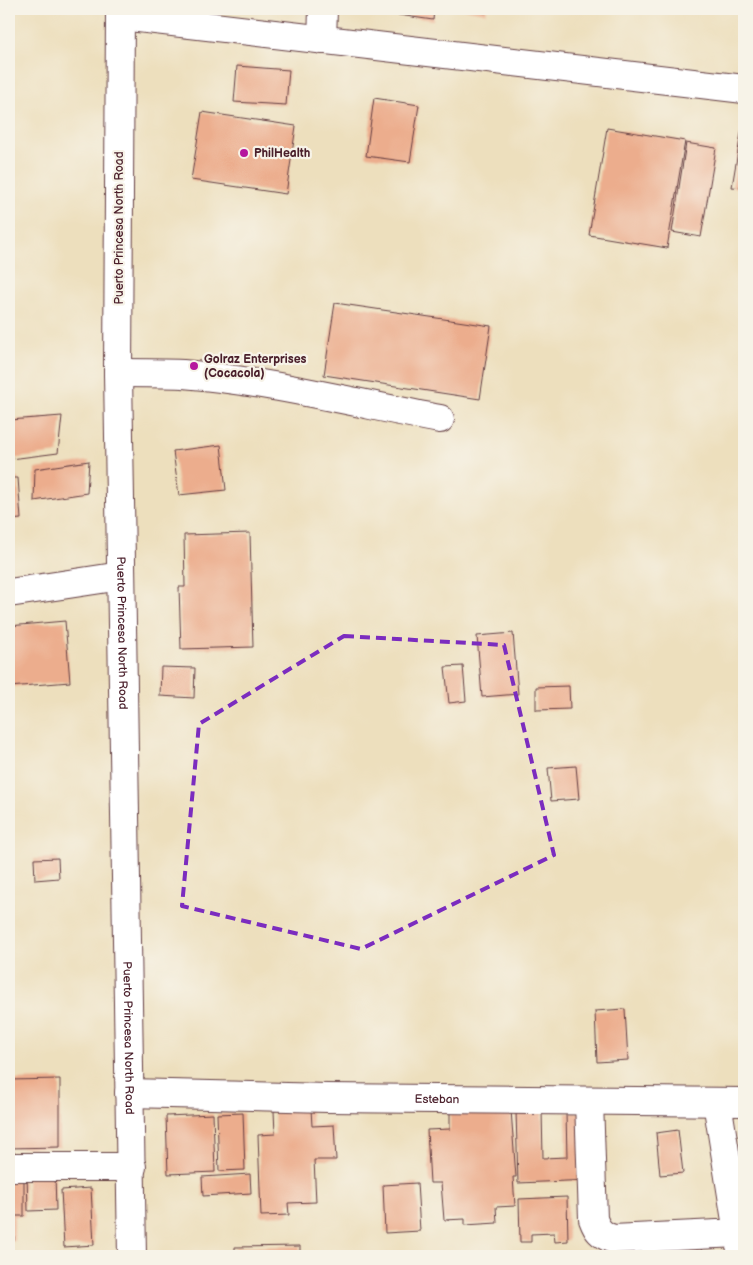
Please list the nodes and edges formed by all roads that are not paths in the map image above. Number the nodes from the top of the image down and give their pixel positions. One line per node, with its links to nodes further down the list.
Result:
1 (323, 9): 4 (street)
2 (120, 12): 3 (street); 6 (street, Puerto Princesa North Road)
3 (206, 18): 4 (street)
4 (322, 40): 5 (street)
5 (744, 89)
6 (118, 373): 7 (street); 8 (street, Puerto Princesa North Road)
7 (440, 419)
8 (121, 576): 9 (street); 10 (street, Puerto Princesa North Road)
9 (9, 593)
10 (129, 1093): 11 (street, Esteban); 15 (street, Puerto Princesa North Road)
11 (589, 1101): 12 (street, Esteban); 16 (street)
12 (717, 1102): 13 (street, Esteban); 16 (street)
13 (744, 1102)
14 (9, 1167): 15 (street)
15 (132, 1168): 17 (street, Puerto Princesa North Road)
16 (740, 1245)
17 (132, 1256)

